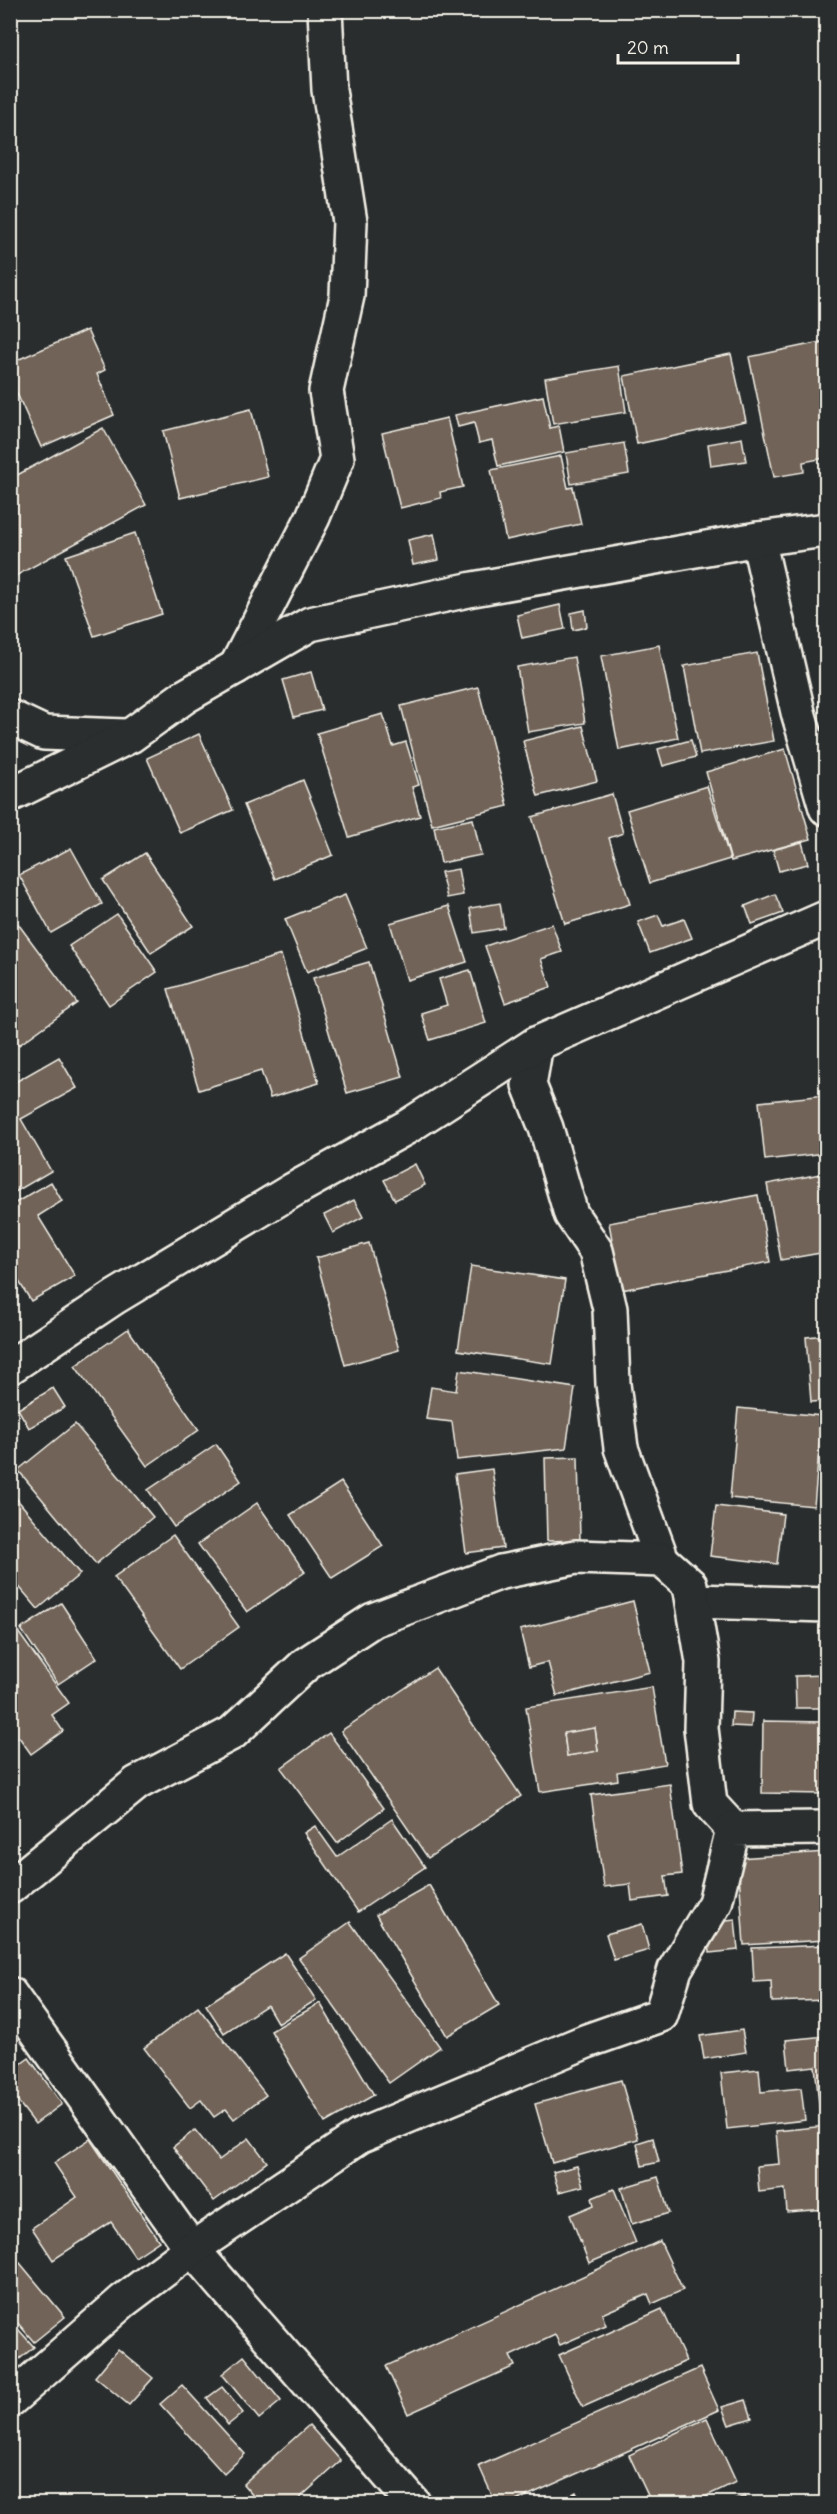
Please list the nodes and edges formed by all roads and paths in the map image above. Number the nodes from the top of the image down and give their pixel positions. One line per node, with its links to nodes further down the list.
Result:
1 (326, 10): 4 (street)
2 (826, 530): 3 (street)
3 (758, 539): 4 (street); 8 (street)
4 (236, 667): 6 (street)
5 (10, 717): 6 (street)
6 (130, 736): 7 (street)
7 (10, 795)
8 (826, 808)
9 (826, 918): 10 (street)
10 (536, 1044): 11 (street); 12 (street)
11 (10, 1367)
12 (662, 1560): 13 (street); 17 (street)
13 (693, 1601): 14 (street); 16 (street)
14 (826, 1605)
15 (826, 1828): 16 (street)
16 (733, 1829): 19 (street)
17 (10, 1887)
18 (10, 1994): 19 (street)
19 (192, 2249): 20 (street); 21 (street)
20 (10, 2400)
21 (414, 2504)

